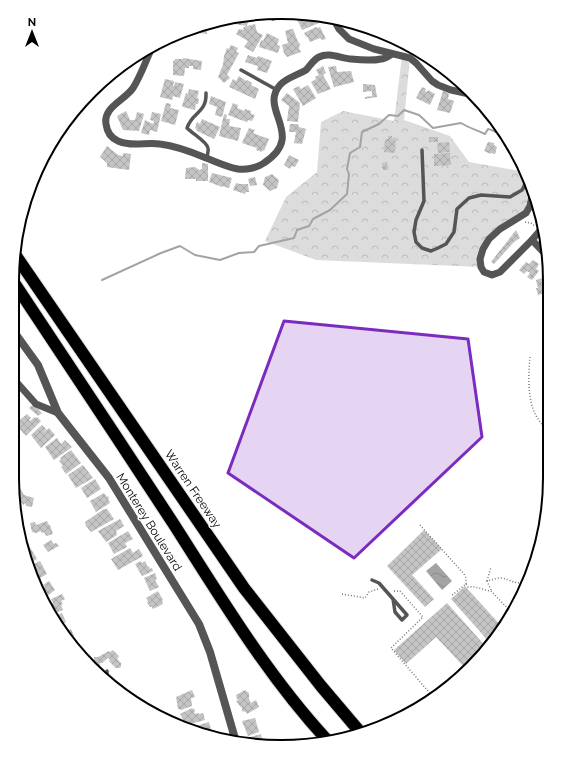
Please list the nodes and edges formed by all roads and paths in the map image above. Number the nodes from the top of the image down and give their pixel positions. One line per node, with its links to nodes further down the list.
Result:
1 (337, 25): 2 (street)
2 (392, 54): 5 (street); 7 (street)
3 (149, 55): 9 (street)
4 (241, 70): 5 (lane)
5 (277, 90): 9 (street)
6 (206, 93): 9 (lane)
7 (463, 93)
8 (422, 150): 10 (lane)
9 (207, 158)
10 (525, 185)
11 (531, 203): 12 (street)
12 (515, 220): 13 (path); 15 (street)
13 (537, 228)
14 (538, 232): 15 (street)
15 (532, 240): 16 (street)
16 (541, 250)
17 (20, 262): 37 (highway, Warren Freeway)
18 (19, 291): 39 (highway)
19 (19, 339): 22 (street, Monterey Boulevard)
20 (530, 357): 23 (path)
21 (19, 385): 22 (street)
22 (58, 413): 38 (street, Monterey Boulevard)
23 (543, 427)
24 (420, 525): 29 (path)
25 (491, 567): 27 (path)
26 (372, 580): 30 (lane)
27 (487, 581): 28 (path); 31 (path)
28 (521, 583)
29 (466, 584): 31 (path); 33 (path)
30 (386, 591): 32 (path); 34 (lane); 36 (path)
31 (492, 591): 35 (path)
32 (342, 594)
33 (451, 596)
34 (393, 598): 34 (lane)
35 (508, 609)
36 (430, 694)
37 (357, 728)
38 (234, 736)
39 (324, 736)

